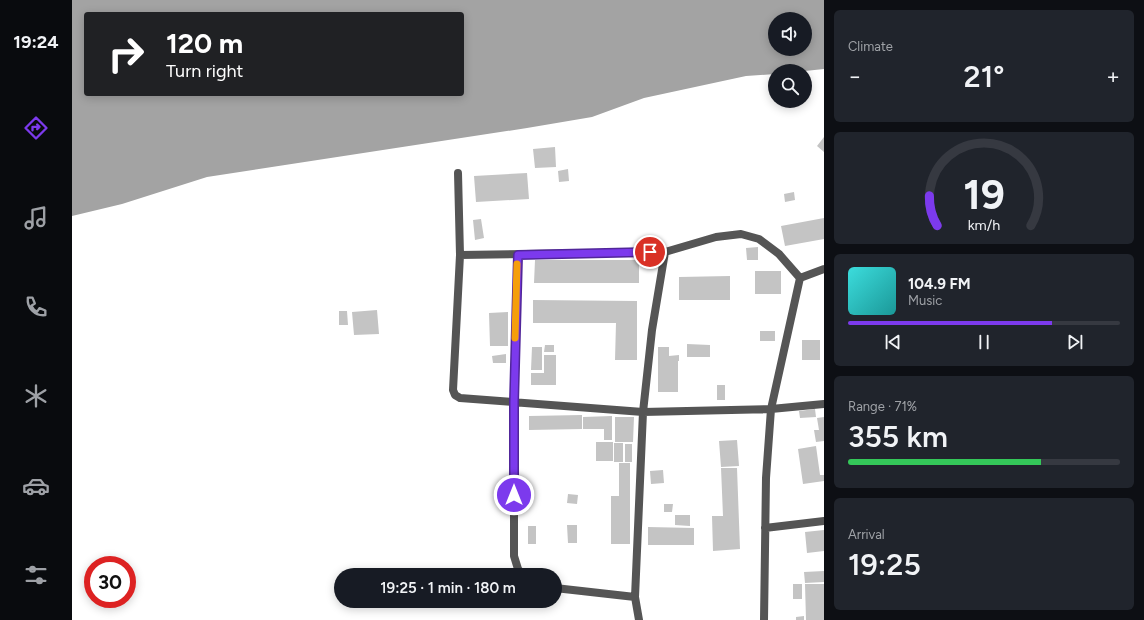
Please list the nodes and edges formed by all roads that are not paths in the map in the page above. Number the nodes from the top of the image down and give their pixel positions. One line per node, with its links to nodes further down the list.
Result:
1 (458, 173): 3 (street)
2 (665, 252): 4 (street); 6 (street); 10 (street)
3 (460, 255): 4 (street); 7 (street)
4 (518, 255): 7 (street)
5 (824, 269): 6 (street)
6 (800, 278): 9 (street)
7 (514, 402): 10 (street); 13 (street)
8 (824, 404): 9 (street)
9 (771, 409): 10 (street); 12 (street)
10 (643, 412): 15 (street)
11 (824, 521): 12 (street)
12 (765, 528): 17 (street)
13 (518, 568)
14 (562, 589): 15 (street)
15 (635, 597): 16 (street)
16 (639, 620)
17 (764, 620)

